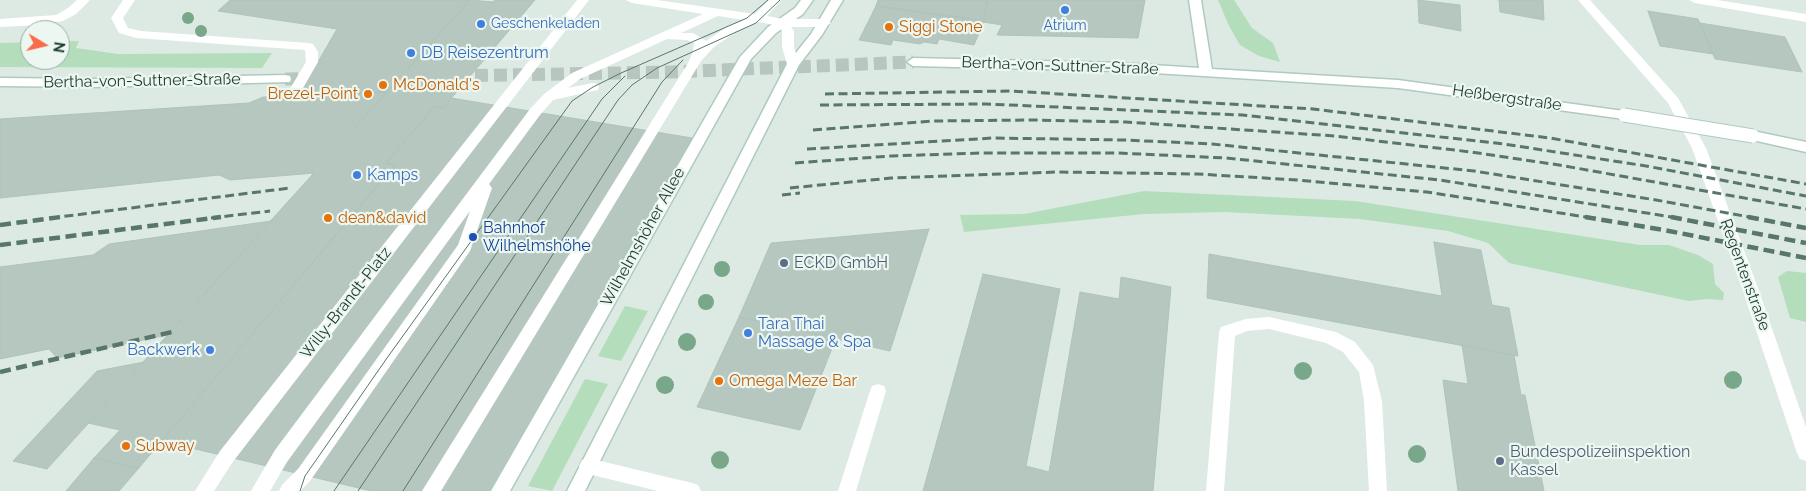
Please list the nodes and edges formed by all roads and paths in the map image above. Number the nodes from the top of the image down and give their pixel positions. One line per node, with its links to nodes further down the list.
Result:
1 (84, 0): 14 (main road)
2 (129, 0): 25 (main road)
3 (583, 0): 32 (main road, Willy-Brandt-Platz)
4 (632, 0): 11 (main road)
5 (775, 0): 12 (main road)
6 (807, 0): 15 (main road, Wilhelmshöher Allee)
7 (837, 0): 16 (main road)
8 (1195, 0): 21 (main road)
9 (1584, 0): 30 (main road, Regentenstraße)
10 (1695, 0): 13 (main road)
11 (717, 12): 12 (main road); 17 (main road)
12 (758, 18): 15 (main road); 19 (main road)
13 (1806, 18)
14 (0, 23)
15 (782, 23): 16 (main road); 20 (main road); 36 (main road, Wilhelmshöher Allee)
16 (825, 23): 20 (main road)
17 (655, 40): 19 (main road); 26 (main road)
18 (913, 62): 21 (main road, Bertha-von-Suttner-Straße)
19 (694, 63): 35 (main road)
20 (793, 64): 31 (main road)
21 (1206, 71): 27 (main road, Heßbergstraße, bridge)
22 (285, 79): 23 (main road, Bertha-von-Suttner-Straße)
23 (0, 82)
24 (593, 87): 26 (main road)
25 (294, 92)
26 (549, 97): 28 (main road)
27 (1806, 146)
28 (489, 174): 33 (main road); 34 (main road)
29 (878, 391): 39 (main road)
30 (1806, 453)
31 (588, 466): 37 (main road); 38 (main road)
32 (204, 491)
33 (260, 491)
34 (288, 491)
35 (431, 491)
36 (500, 491)
37 (576, 491)
38 (692, 491)
39 (847, 491)
40 (1215, 491): 41 (main road)
41 (1378, 491)

